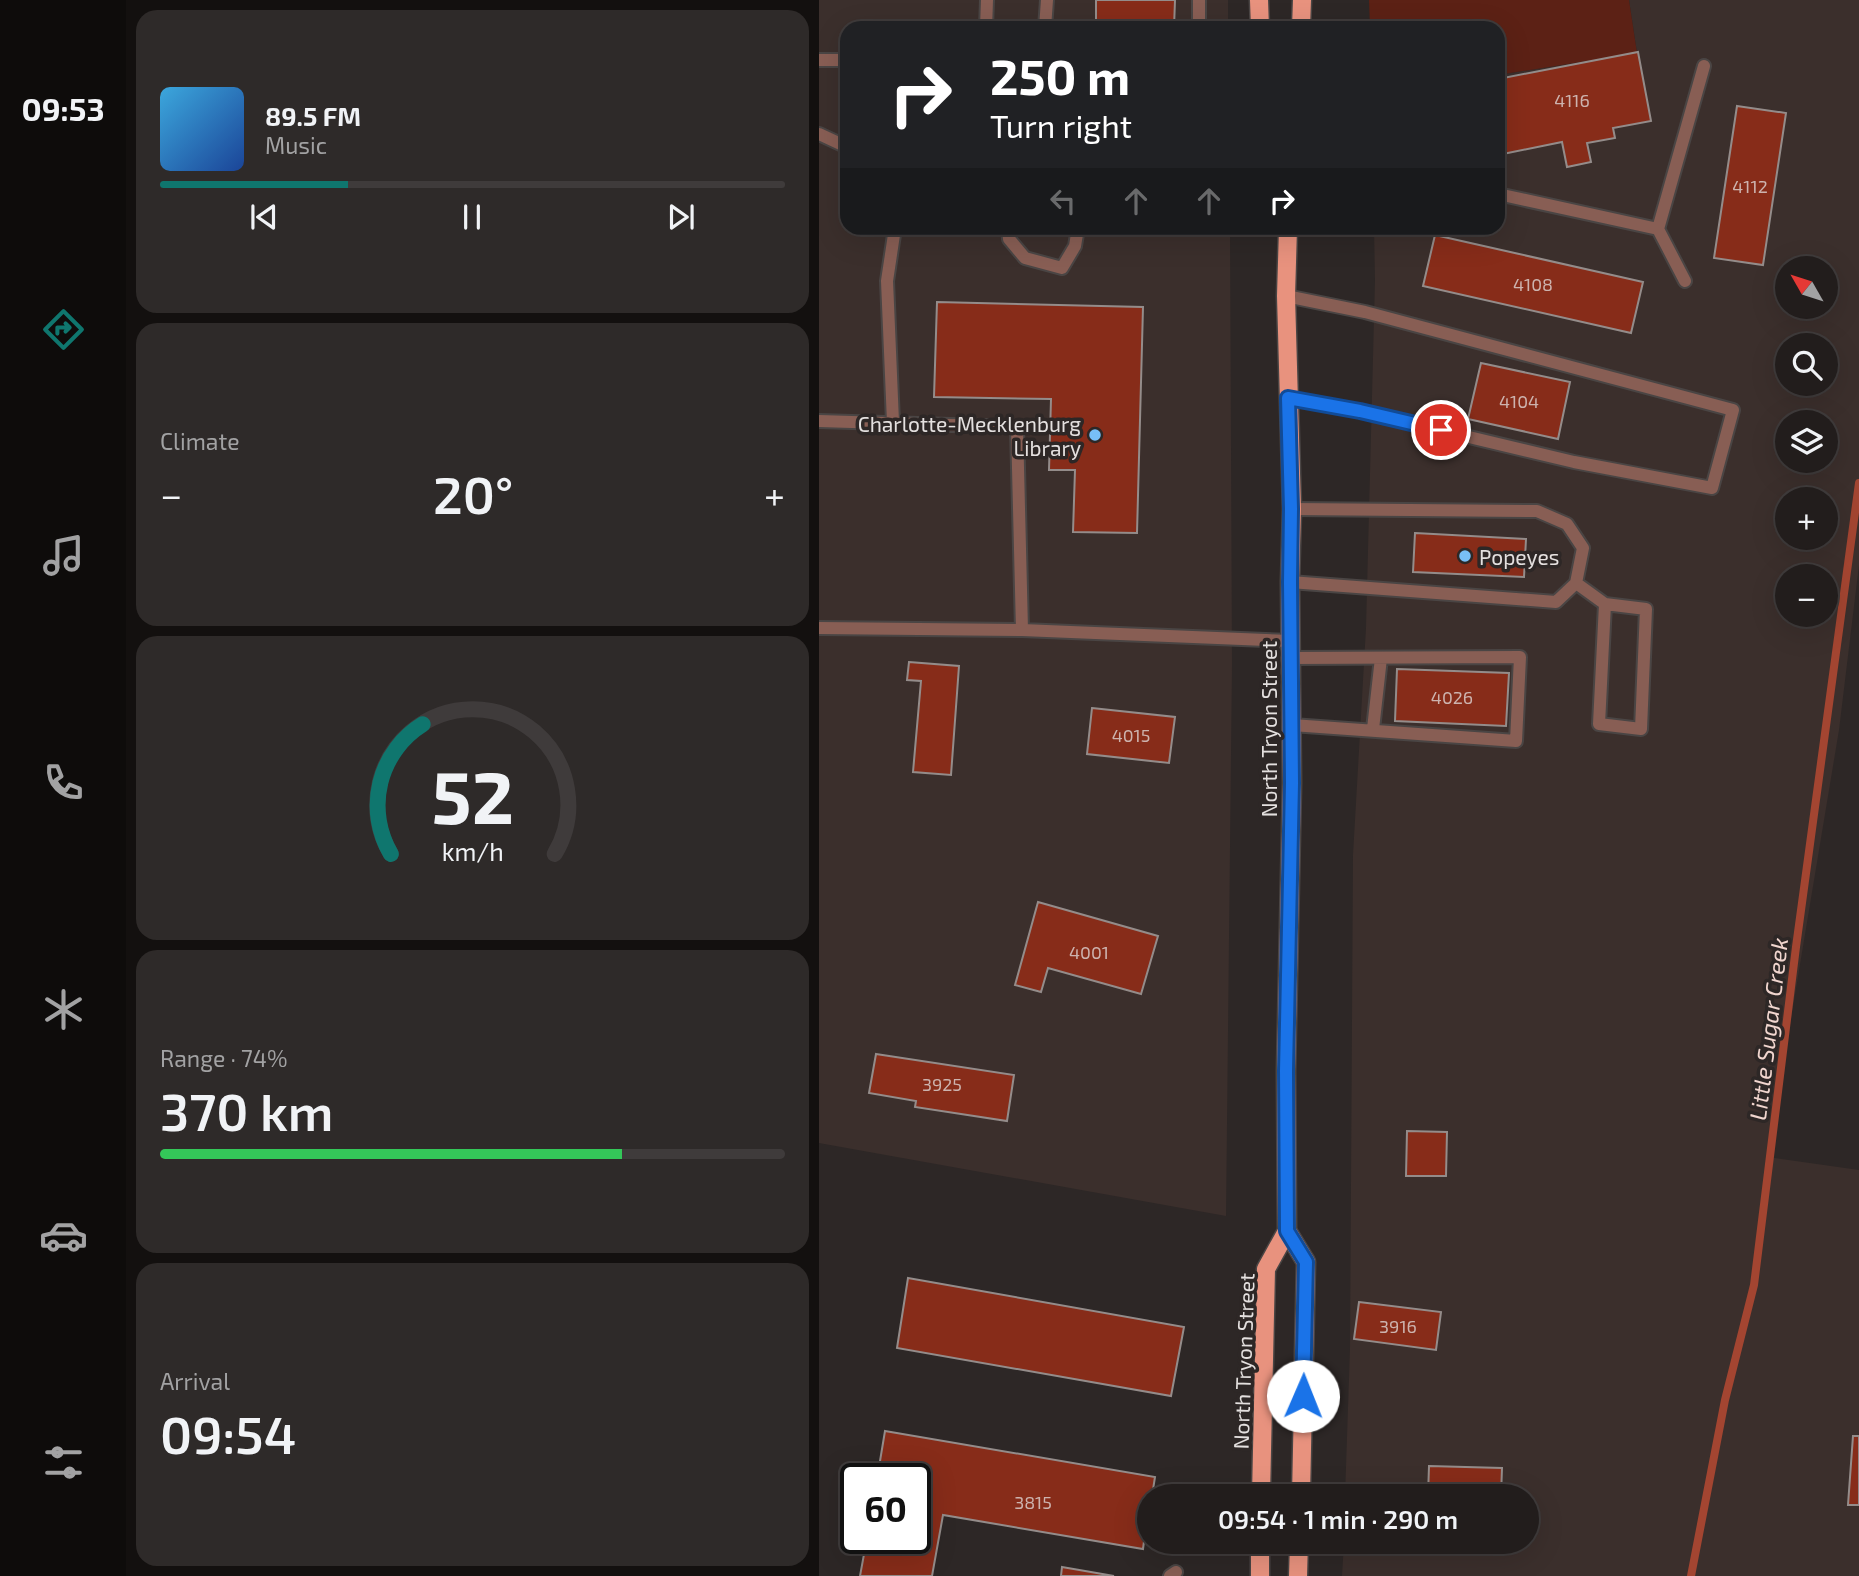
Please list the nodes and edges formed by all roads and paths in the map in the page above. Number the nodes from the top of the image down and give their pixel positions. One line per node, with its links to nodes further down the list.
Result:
1 (987, 0): 6 (lane)
2 (1047, 0): 7 (lane)
3 (1199, 0): 8 (lane)
4 (1259, 0): 9 (main road)
5 (1302, 0): 10 (main road)
6 (986, 21)
7 (1046, 21)
8 (1199, 21)
9 (1259, 21)
10 (1301, 21)
11 (819, 60): 12 (lane)
12 (840, 60)
13 (1704, 66): 17 (lane)
14 (819, 135): 15 (lane)
15 (840, 145)
16 (1505, 196): 17 (lane)
17 (1658, 229): 22 (lane)
18 (894, 235): 26 (lane)
19 (1009, 235): 20 (lane)
20 (1077, 235)
21 (1288, 235): 23 (main road, North Tryon Street)
22 (1685, 281)
23 (1286, 296): 24 (main road, North Tryon Street); 24 (lane)
24 (1288, 398): 27 (main road, North Tryon Street)
25 (819, 421): 26 (lane)
26 (893, 422): 32 (lane)
27 (1291, 509): 28 (main road, North Tryon Street); 29 (lane)
28 (1290, 582): 29 (lane); 33 (main road, North Tryon Street)
29 (1576, 583): 30 (lane)
30 (1605, 604): 30 (lane)
31 (819, 628): 32 (lane)
32 (1022, 630): 33 (lane)
33 (1291, 650): 34 (lane); 35 (main road, North Tryon Street)
34 (1381, 658): 36 (lane); 36 (lane)
35 (1291, 725): 36 (lane); 37 (main road, North Tryon Street)
36 (1373, 729)
37 (1287, 1231): 38 (main road, North Tryon Street); 39 (main road)
38 (1261, 1484)
39 (1301, 1484)
40 (1260, 1554): 42 (main road)
41 (1299, 1554): 43 (main road)
42 (1260, 1576)
43 (1298, 1576)

